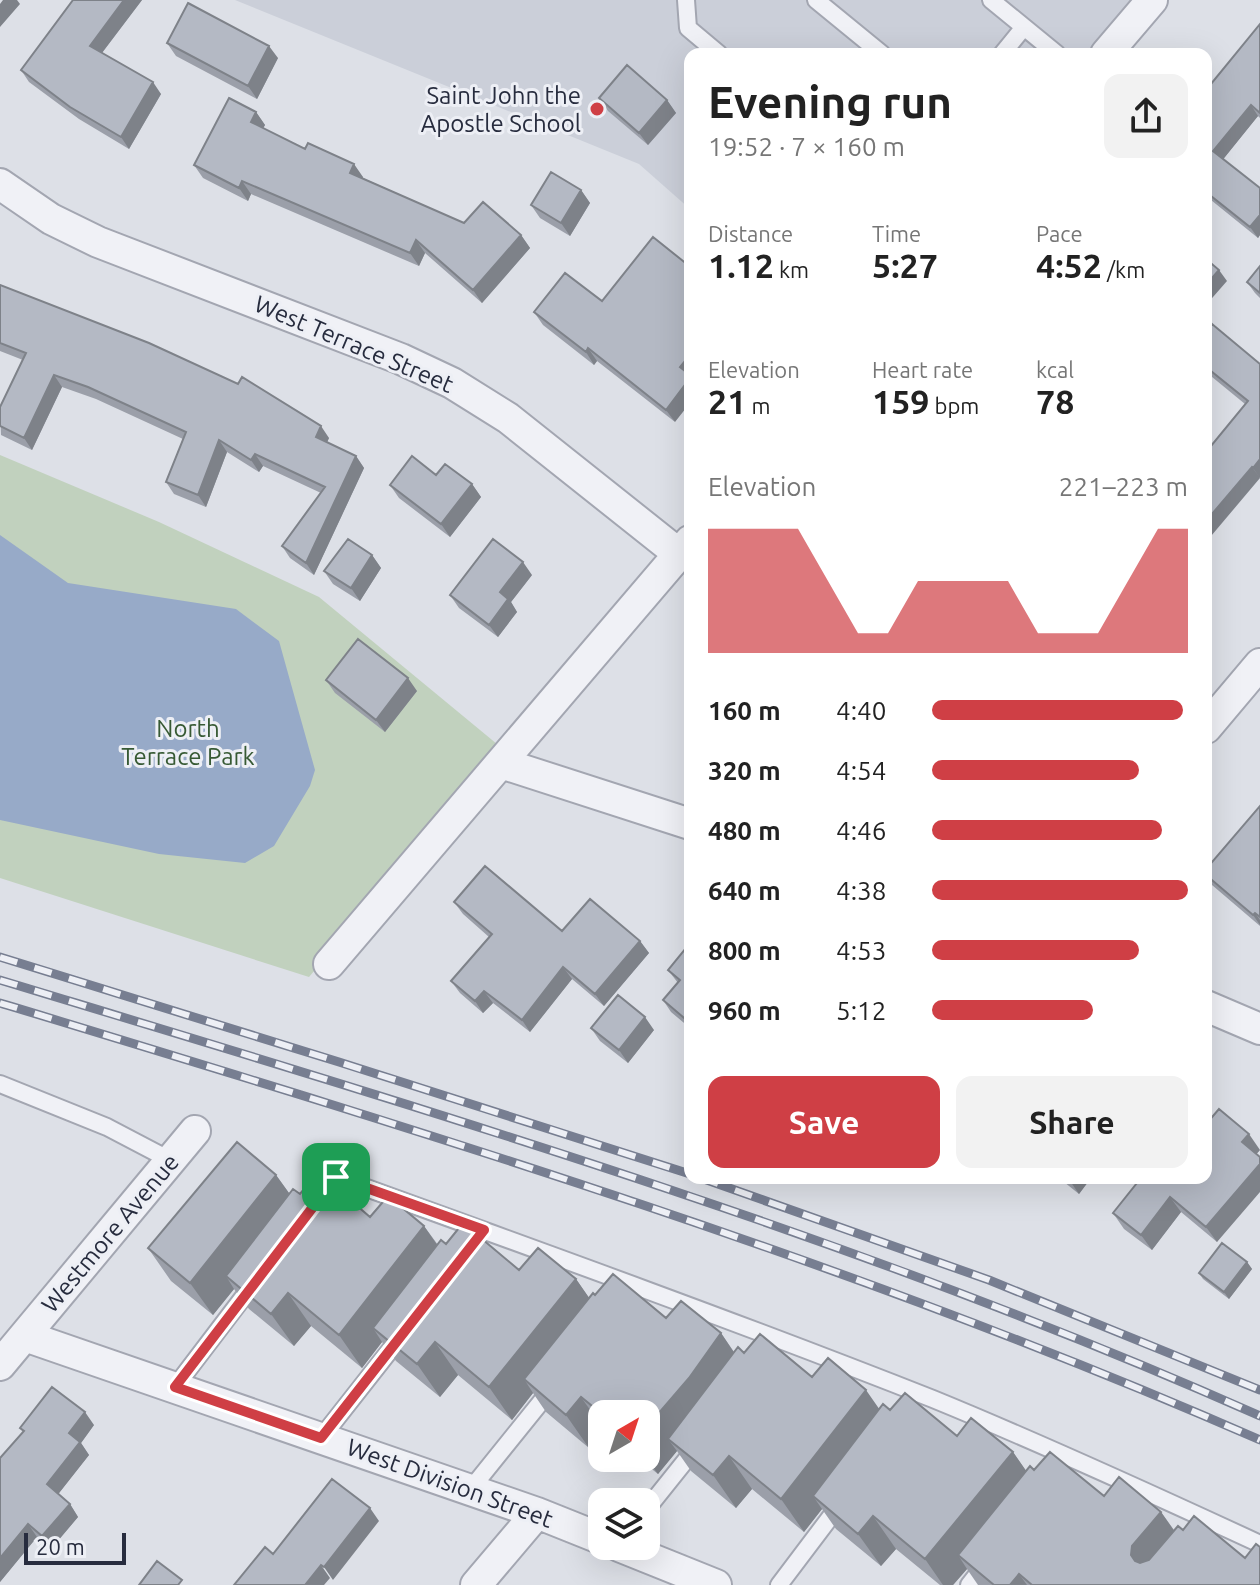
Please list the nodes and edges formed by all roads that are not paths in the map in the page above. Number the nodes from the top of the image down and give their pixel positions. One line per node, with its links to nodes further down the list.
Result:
1 (686, 0): 6 (lane)
2 (816, 0): 7 (lane)
3 (991, 0): 5 (lane)
4 (1152, 0): 10 (street)
5 (1024, 27): 8 (lane); 9 (lane)
6 (712, 48)
7 (875, 48)
8 (1007, 48)
9 (1050, 48)
10 (1111, 48)
11 (0, 184): 12 (street, West Terrace Street)
12 (684, 547): 15 (street)
13 (1260, 664): 14 (street)
14 (1212, 721)
15 (501, 763): 16 (street); 17 (street)
16 (684, 822)
17 (329, 964)
18 (1212, 1009): 19 (street)
19 (1260, 1029)
20 (0, 1084): 22 (lane)
21 (195, 1131): 22 (street, Westmore Avenue)
22 (170, 1160): 26 (street, Westmore Avenue)
23 (307, 1214): 37 (lane)
24 (260, 1276): 29 (lane)
25 (414, 1321): 31 (lane)
26 (25, 1336): 27 (street, Westmore Avenue); 29 (street, West Division Street)
27 (0, 1365)
28 (566, 1371): 33 (lane)
29 (175, 1387): 31 (street, West Division Street)
30 (711, 1428): 34 (lane)
31 (321, 1438): 33 (street, West Division Street)
32 (857, 1482): 42 (lane)
33 (470, 1490): 35 (street, West Division Street)
34 (660, 1492)
35 (537, 1513): 36 (street, West Division Street); 40 (street)
36 (588, 1533)
37 (1260, 1544)
38 (997, 1551): 43 (lane)
39 (654, 1560): 41 (street)
40 (476, 1585)
41 (716, 1585)
42 (779, 1585)
43 (969, 1585)

